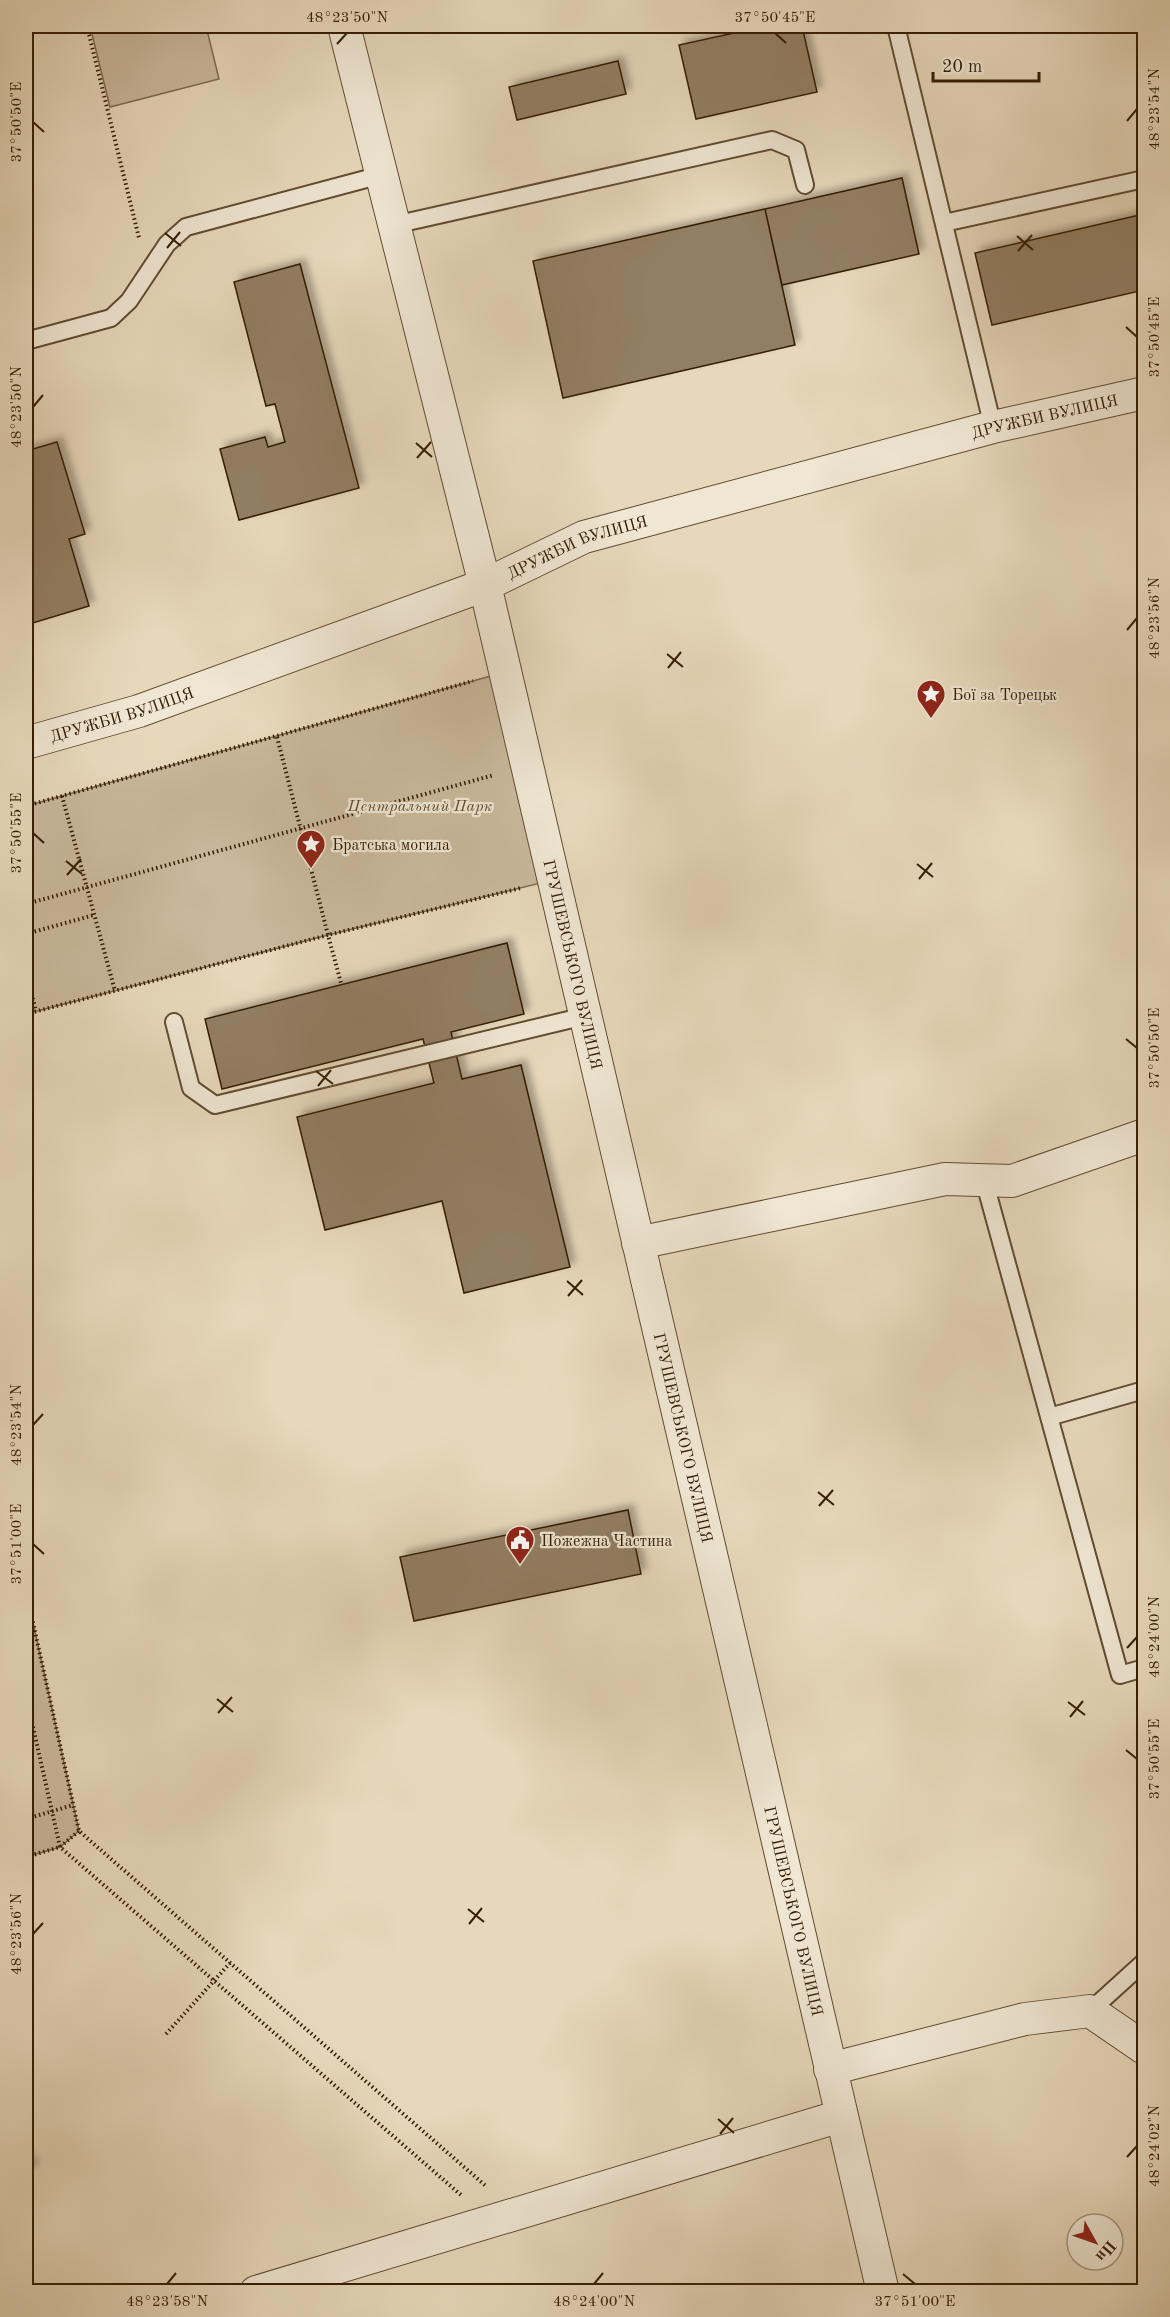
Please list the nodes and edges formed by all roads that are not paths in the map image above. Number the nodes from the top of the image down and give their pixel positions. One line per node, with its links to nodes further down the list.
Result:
1 (344, 26): 3 (street, ГРУШЕВСЬКОГО ВУЛИЦЯ)
2 (896, 26): 6 (lane)
3 (381, 175): 7 (street, ГРУШЕВСЬКОГО ВУЛИЦЯ); 8 (lane)
4 (1144, 179): 6 (lane)
5 (806, 185): 7 (lane)
6 (944, 223): 10 (lane)
7 (394, 225): 11 (street, ГРУШЕВСЬКОГО ВУЛИЦЯ)
8 (26, 341)
9 (1144, 393): 10 (street, ДРУЖБИ ВУЛИЦЯ)
10 (993, 428): 11 (street, ДРУЖБИ ВУЛИЦЯ)
11 (485, 585): 12 (street, ДРУЖБИ ВУЛИЦЯ); 13 (street, ГРУШЕВСЬКОГО ВУЛИЦЯ)
12 (26, 743)
13 (585, 1016): 14 (lane); 17 (street, ГРУШЕВСЬКОГО ВУЛИЦЯ)
14 (174, 1022)
15 (1144, 1135): 16 (street)
16 (984, 1180): 17 (street); 19 (lane)
17 (638, 1244): 24 (street, ГРУШЕВСЬКОГО ВУЛИЦЯ)
18 (1144, 1390): 19 (lane)
19 (1049, 1417): 20 (lane)
20 (1144, 1668)
21 (1144, 1962): 22 (lane)
22 (1090, 2011): 23 (street); 24 (street)
23 (1144, 2048)
24 (830, 2069): 25 (street, ГРУШЕВСЬКОГО ВУЛИЦЯ)
25 (841, 2116): 26 (street); 27 (street, ГРУШЕВСЬКОГО ВУЛИЦЯ)
26 (256, 2292)
27 (883, 2292)

